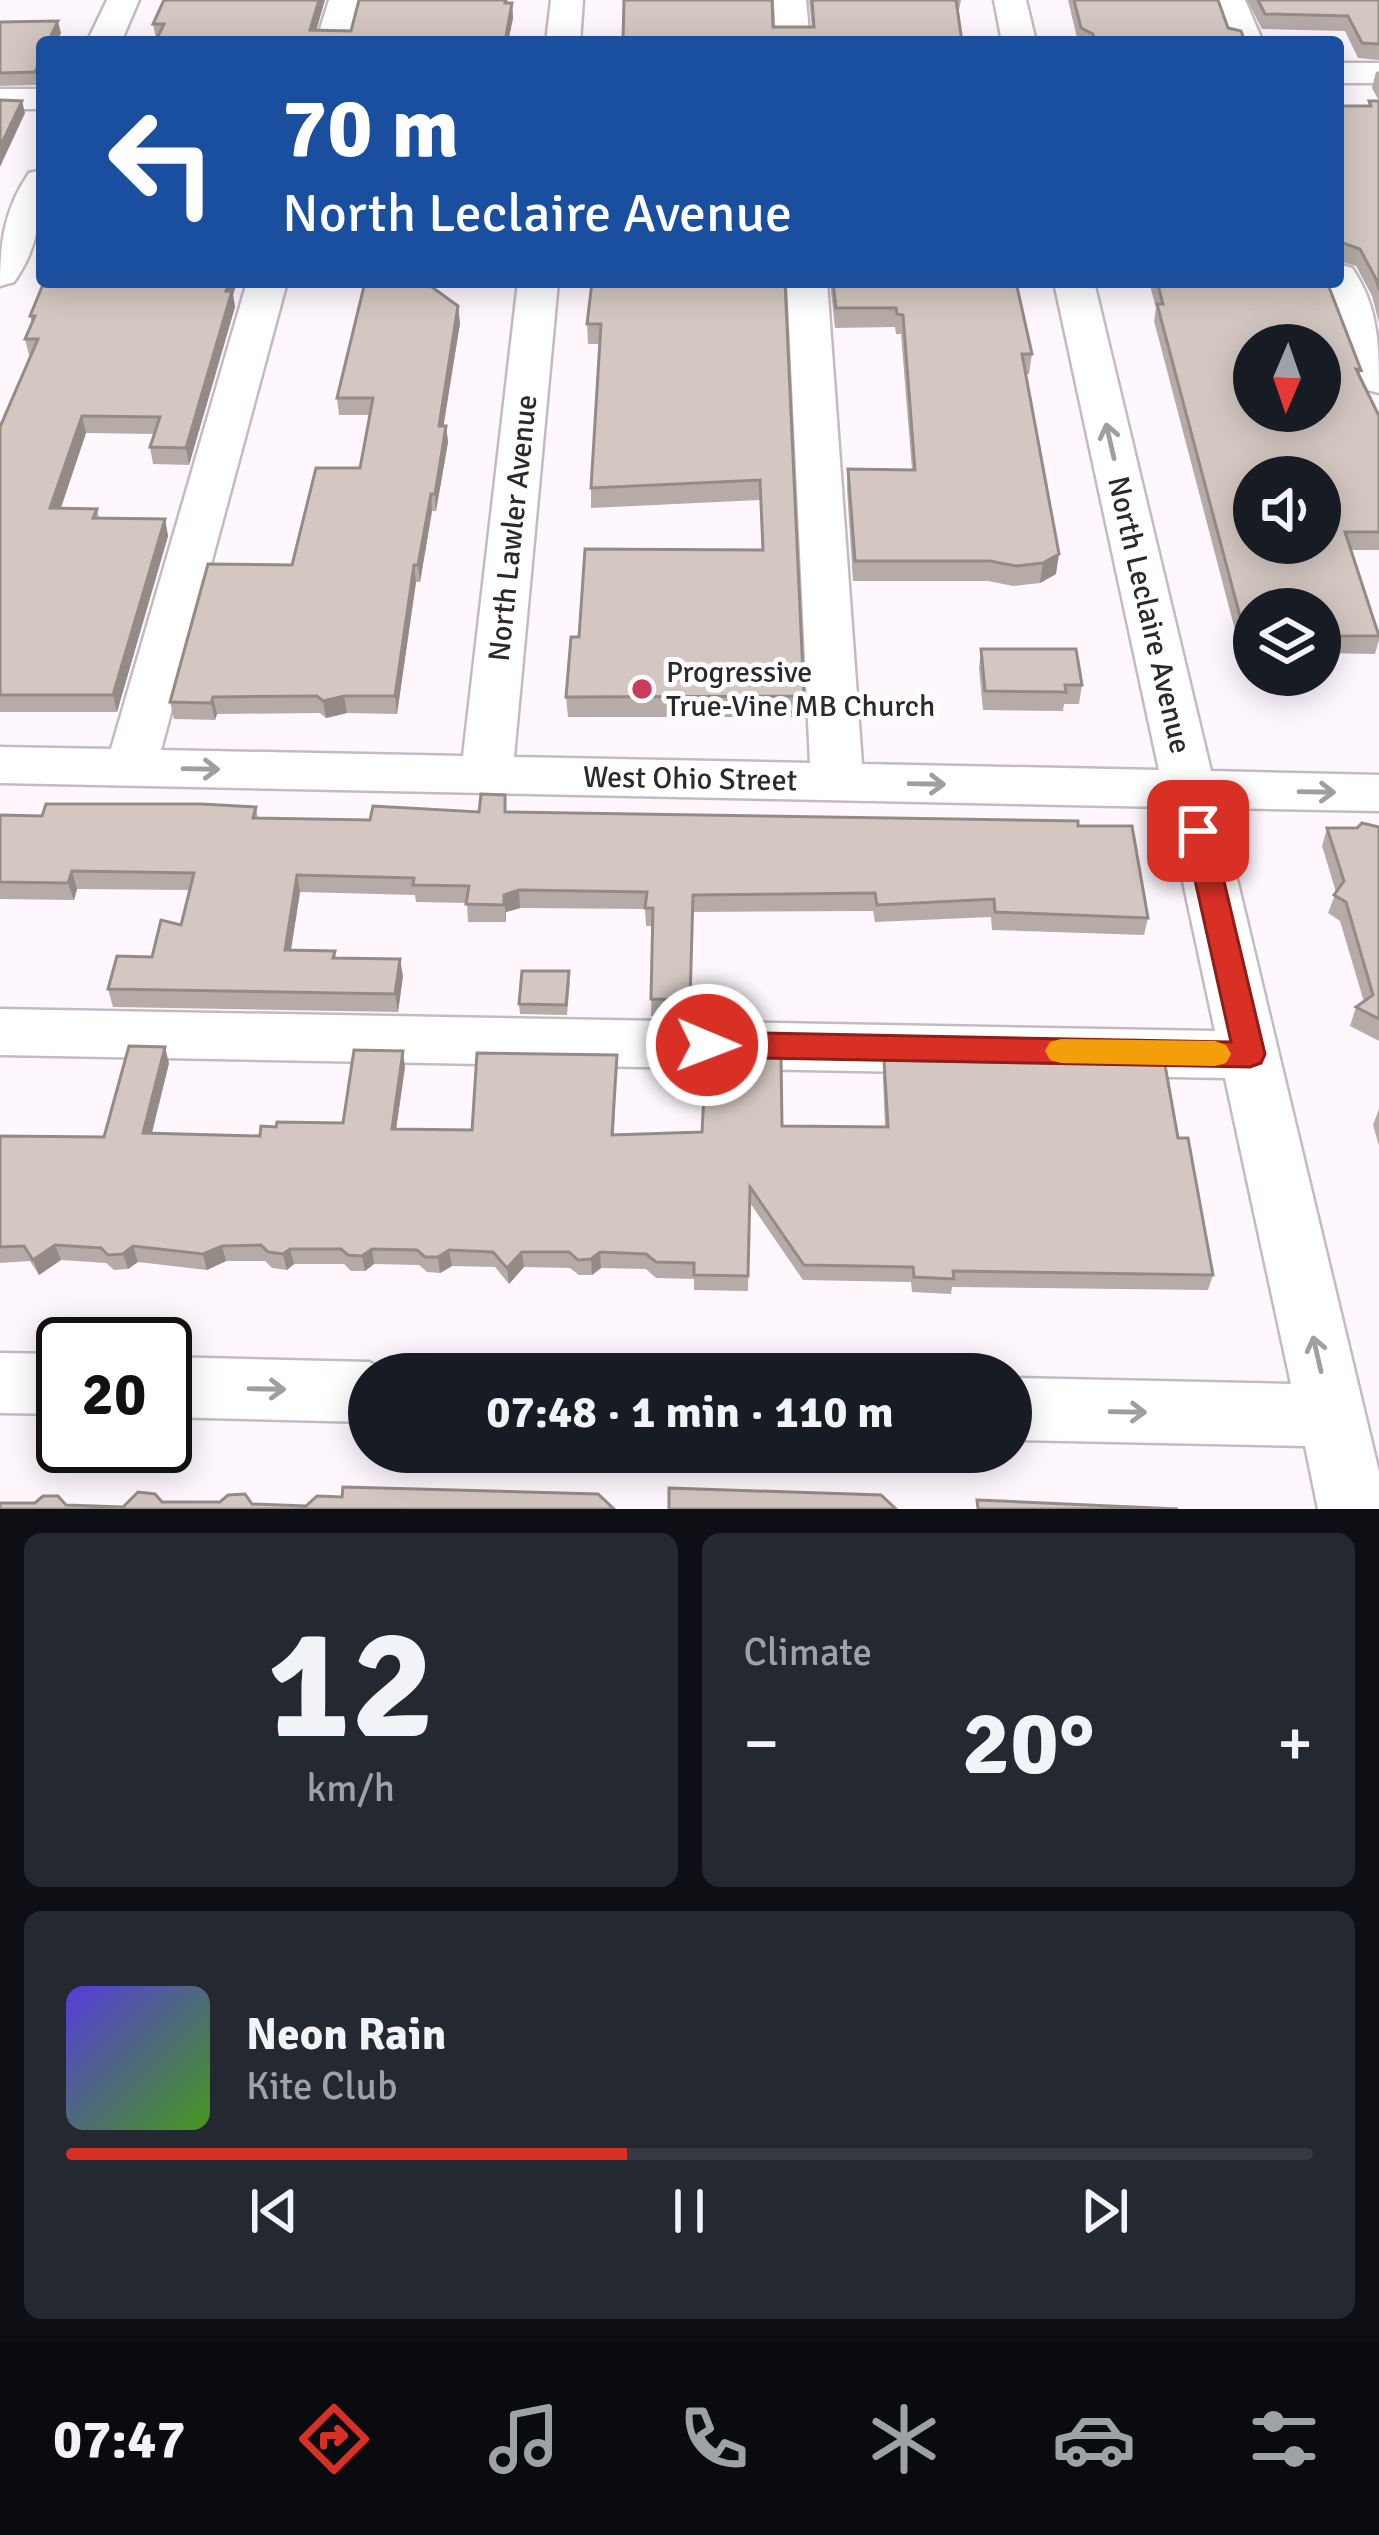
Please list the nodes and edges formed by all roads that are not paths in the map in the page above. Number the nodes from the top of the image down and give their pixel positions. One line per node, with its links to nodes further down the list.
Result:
1 (123, 0): 7 (street)
2 (345, 0): 8 (street)
3 (567, 0): 9 (street)
4 (790, 0): 10 (street)
5 (1010, 0): 11 (street)
6 (1229, 0): 12 (street)
7 (107, 36)
8 (335, 36)
9 (563, 36)
10 (793, 36)
11 (1018, 36)
12 (1244, 36)
13 (1344, 73): 14 (street)
14 (1379, 73)
15 (0, 99): 16 (street)
16 (36, 99)
17 (36, 189): 18 (street)
18 (12, 222): 19 (street)
19 (0, 274)
20 (265, 288): 27 (street)
21 (537, 288): 28 (street, North Lawler Avenue)
22 (807, 288): 29 (street)
23 (1075, 288): 30 (street, North Leclaire Avenue, one-way to 23)
24 (1343, 288): 25 (street)
25 (1379, 380)
26 (0, 765): 27 (street, West Ohio Street)
27 (131, 768): 28 (street, West Ohio Street, one-way to 28)
28 (488, 775): 29 (street, West Ohio Street)
29 (837, 782): 30 (street, West Ohio Street, one-way to 30)
30 (1189, 789): 31 (street, West Ohio Street, one-way to 31); 33 (street, North Leclaire Avenue)
31 (1379, 793)
32 (0, 1032): 33 (street)
33 (1250, 1054): 39 (street, North Leclaire Avenue, one-way to 33)
34 (0, 1382): 35 (street)
35 (36, 1383)
36 (192, 1388): 37 (street, one-way to 37)
37 (348, 1391)
38 (1032, 1409): 39 (street, one-way to 39)
39 (1332, 1416): 40 (street, North Leclaire Avenue)
40 (1353, 1509)

